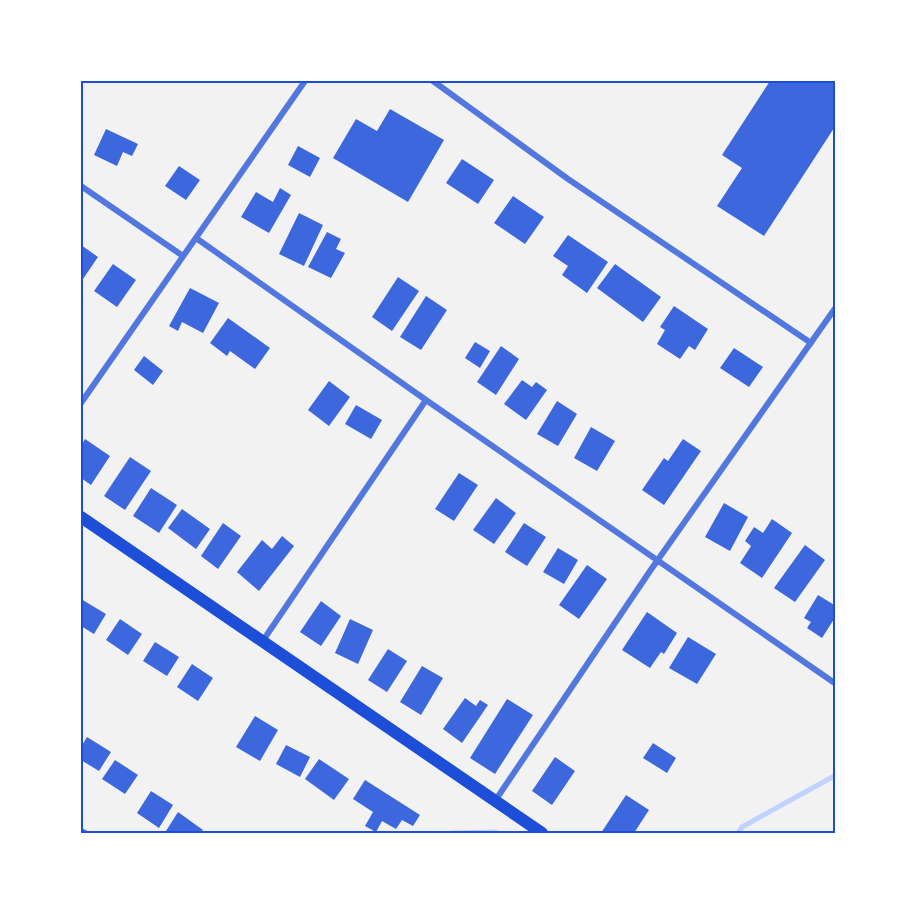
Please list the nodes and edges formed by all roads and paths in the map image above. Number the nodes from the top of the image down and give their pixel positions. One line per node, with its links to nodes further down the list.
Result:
1 (305, 81): 4 (street)
2 (433, 81): 7 (street)
3 (81, 186): 5 (street)
4 (196, 238): 5 (street); 8 (street)
5 (183, 256): 9 (street)
6 (836, 307): 7 (street)
7 (811, 343): 11 (street)
8 (426, 400): 11 (street); 12 (street)
9 (81, 403)
10 (81, 517): 12 (main road)
11 (657, 561): 13 (street); 14 (street)
12 (262, 642): 14 (main road)
13 (836, 684)
14 (495, 801): 15 (main road)
15 (542, 833)

